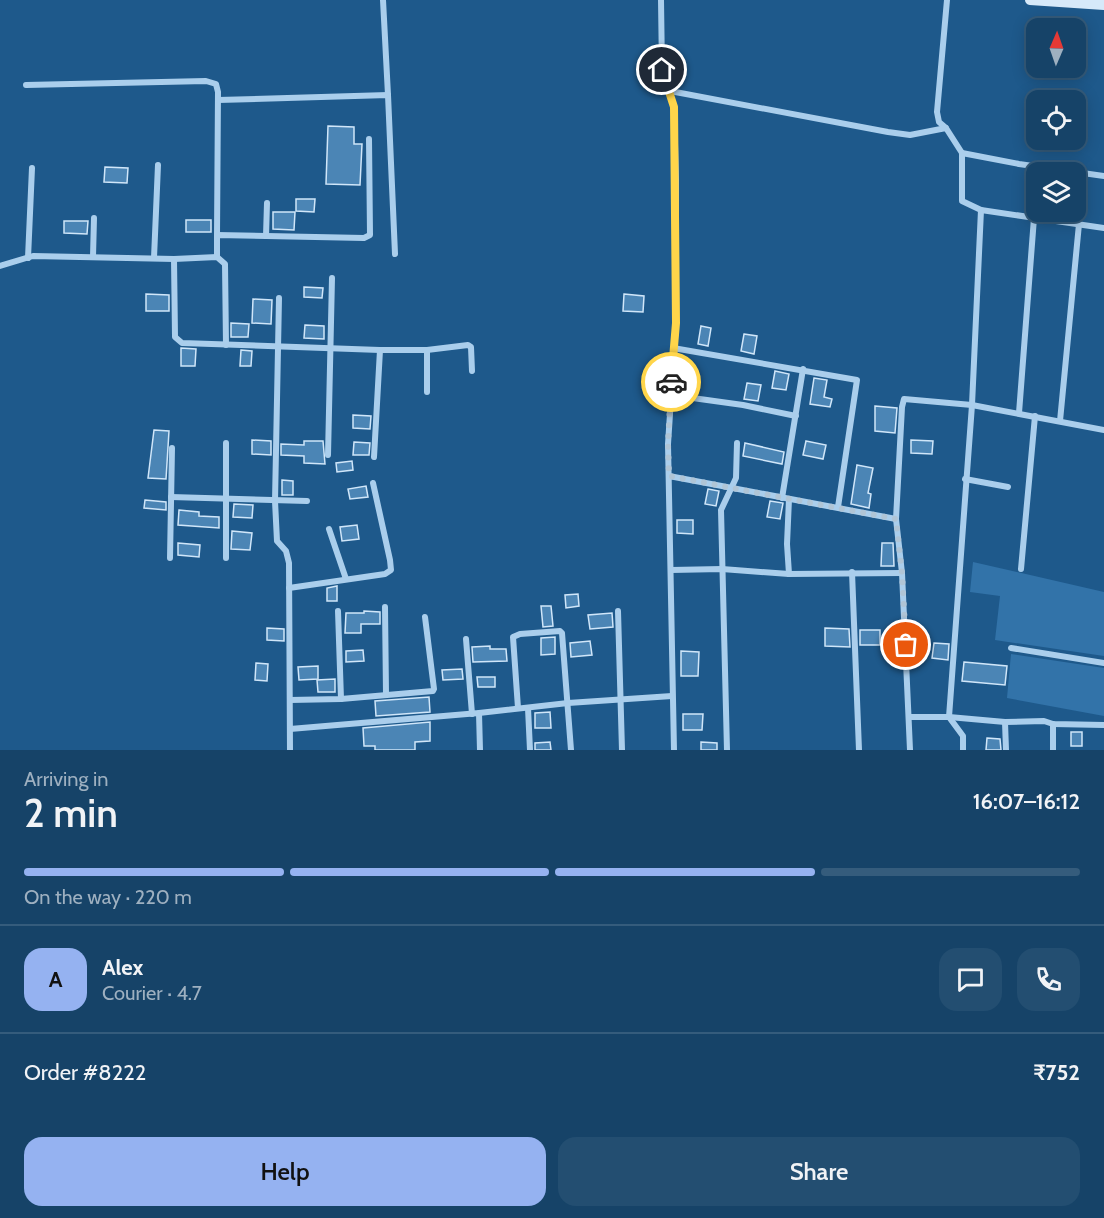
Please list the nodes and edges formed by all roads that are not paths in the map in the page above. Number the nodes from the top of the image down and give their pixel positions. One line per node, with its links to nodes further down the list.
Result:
1 (383, 0): 8 (street)
2 (661, 0): 7 (street)
3 (947, 0): 10 (street)
4 (1030, 0): 5 (street)
5 (1104, 5)
6 (26, 85): 9 (street)
7 (670, 91): 10 (street); 38 (street)
8 (388, 95): 9 (street); 26 (street)
9 (218, 100): 24 (street)
10 (946, 128): 12 (street)
11 (369, 139): 25 (street)
12 (962, 153): 15 (street); 17 (street)
13 (158, 165): 30 (street)
14 (32, 168): 29 (street)
15 (1104, 176)
16 (267, 203): 25 (street)
17 (981, 210): 18 (street); 45 (street)
18 (1026, 217)
19 (94, 218): 27 (street)
20 (1034, 222): 46 (street)
21 (1064, 222): 22 (street)
22 (1079, 224): 23 (street); 49 (street)
23 (1104, 228)
24 (217, 235): 25 (street); 28 (street)
25 (266, 236)
26 (395, 254)
27 (93, 257): 29 (street); 30 (street)
28 (217, 257): 31 (street); 35 (street)
29 (28, 258): 32 (street)
30 (154, 258): 31 (street)
31 (174, 259): 35 (street)
32 (0, 266)
33 (332, 278): 37 (street)
34 (279, 298): 36 (street)
35 (226, 345): 36 (street)
36 (278, 346): 37 (street); 64 (street)
37 (331, 347): 39 (street); 54 (street)
38 (673, 348): 41 (street); 44 (street)
39 (380, 350): 40 (street); 55 (street)
40 (427, 350): 42 (street); 43 (street)
41 (803, 369): 47 (street); 66 (street)
42 (472, 371)
43 (427, 392)
44 (671, 395): 47 (street); 56 (street)
45 (972, 405): 46 (street); 57 (street); 67 (street)
46 (1019, 413): 48 (street)
47 (796, 416): 63 (street)
48 (1035, 416): 49 (street); 71 (street)
49 (1060, 421): 50 (street)
50 (1104, 430)
51 (226, 443): 62 (street)
52 (737, 443): 59 (street)
53 (172, 448): 61 (street)
54 (328, 455)
55 (374, 457)
56 (669, 476): 59 (street); 72 (street)
57 (965, 479): 60 (street); 97 (street)
58 (373, 483): 77 (street)
59 (731, 486): 63 (street); 73 (street)
60 (1008, 487)
61 (171, 497): 62 (street); 69 (street)
62 (226, 498): 64 (street); 70 (street)
63 (786, 499): 66 (street); 76 (street)
64 (275, 501): 65 (street); 78 (street)
65 (308, 501)
66 (838, 507): 67 (street)
67 (896, 519): 75 (street)
68 (329, 530): 77 (street)
69 (170, 558)
70 (226, 558)
71 (1021, 569)
72 (671, 570): 73 (street); 87 (street)
73 (722, 570): 76 (street); 108 (street)
74 (852, 572): 75 (street); 76 (street); 109 (street)
75 (902, 573): 96 (street)
76 (789, 574)
77 (346, 579): 78 (street)
78 (289, 588): 90 (street)
79 (385, 607): 86 (street)
80 (338, 610): 88 (street)
81 (618, 611): 89 (street)
82 (425, 617): 86 (street)
83 (466, 639): 95 (street)
84 (1011, 648): 85 (street)
85 (1104, 663)
86 (386, 694): 88 (street)
87 (672, 696): 89 (street); 107 (street)
88 (341, 699): 90 (street)
89 (621, 699): 91 (street); 106 (street)
90 (290, 700): 101 (street)
91 (568, 703): 92 (street); 93 (street); 105 (street)
92 (518, 708): 93 (street); 94 (street)
93 (528, 708): 104 (street)
94 (479, 713): 95 (street); 103 (street)
95 (472, 714): 101 (street)
96 (909, 717): 97 (street); 110 (street)
97 (950, 717): 98 (street); 111 (street)
98 (1005, 723): 99 (street); 112 (street)
99 (1053, 724): 100 (street); 113 (street)
100 (1104, 725)
101 (290, 729): 102 (street)
102 (290, 750)
103 (480, 750)
104 (530, 750)
105 (571, 750)
106 (622, 750)
107 (674, 750)
108 (727, 750)
109 (859, 750)
110 (910, 750)
111 (963, 750)
112 (1006, 750)
113 (1053, 750)

